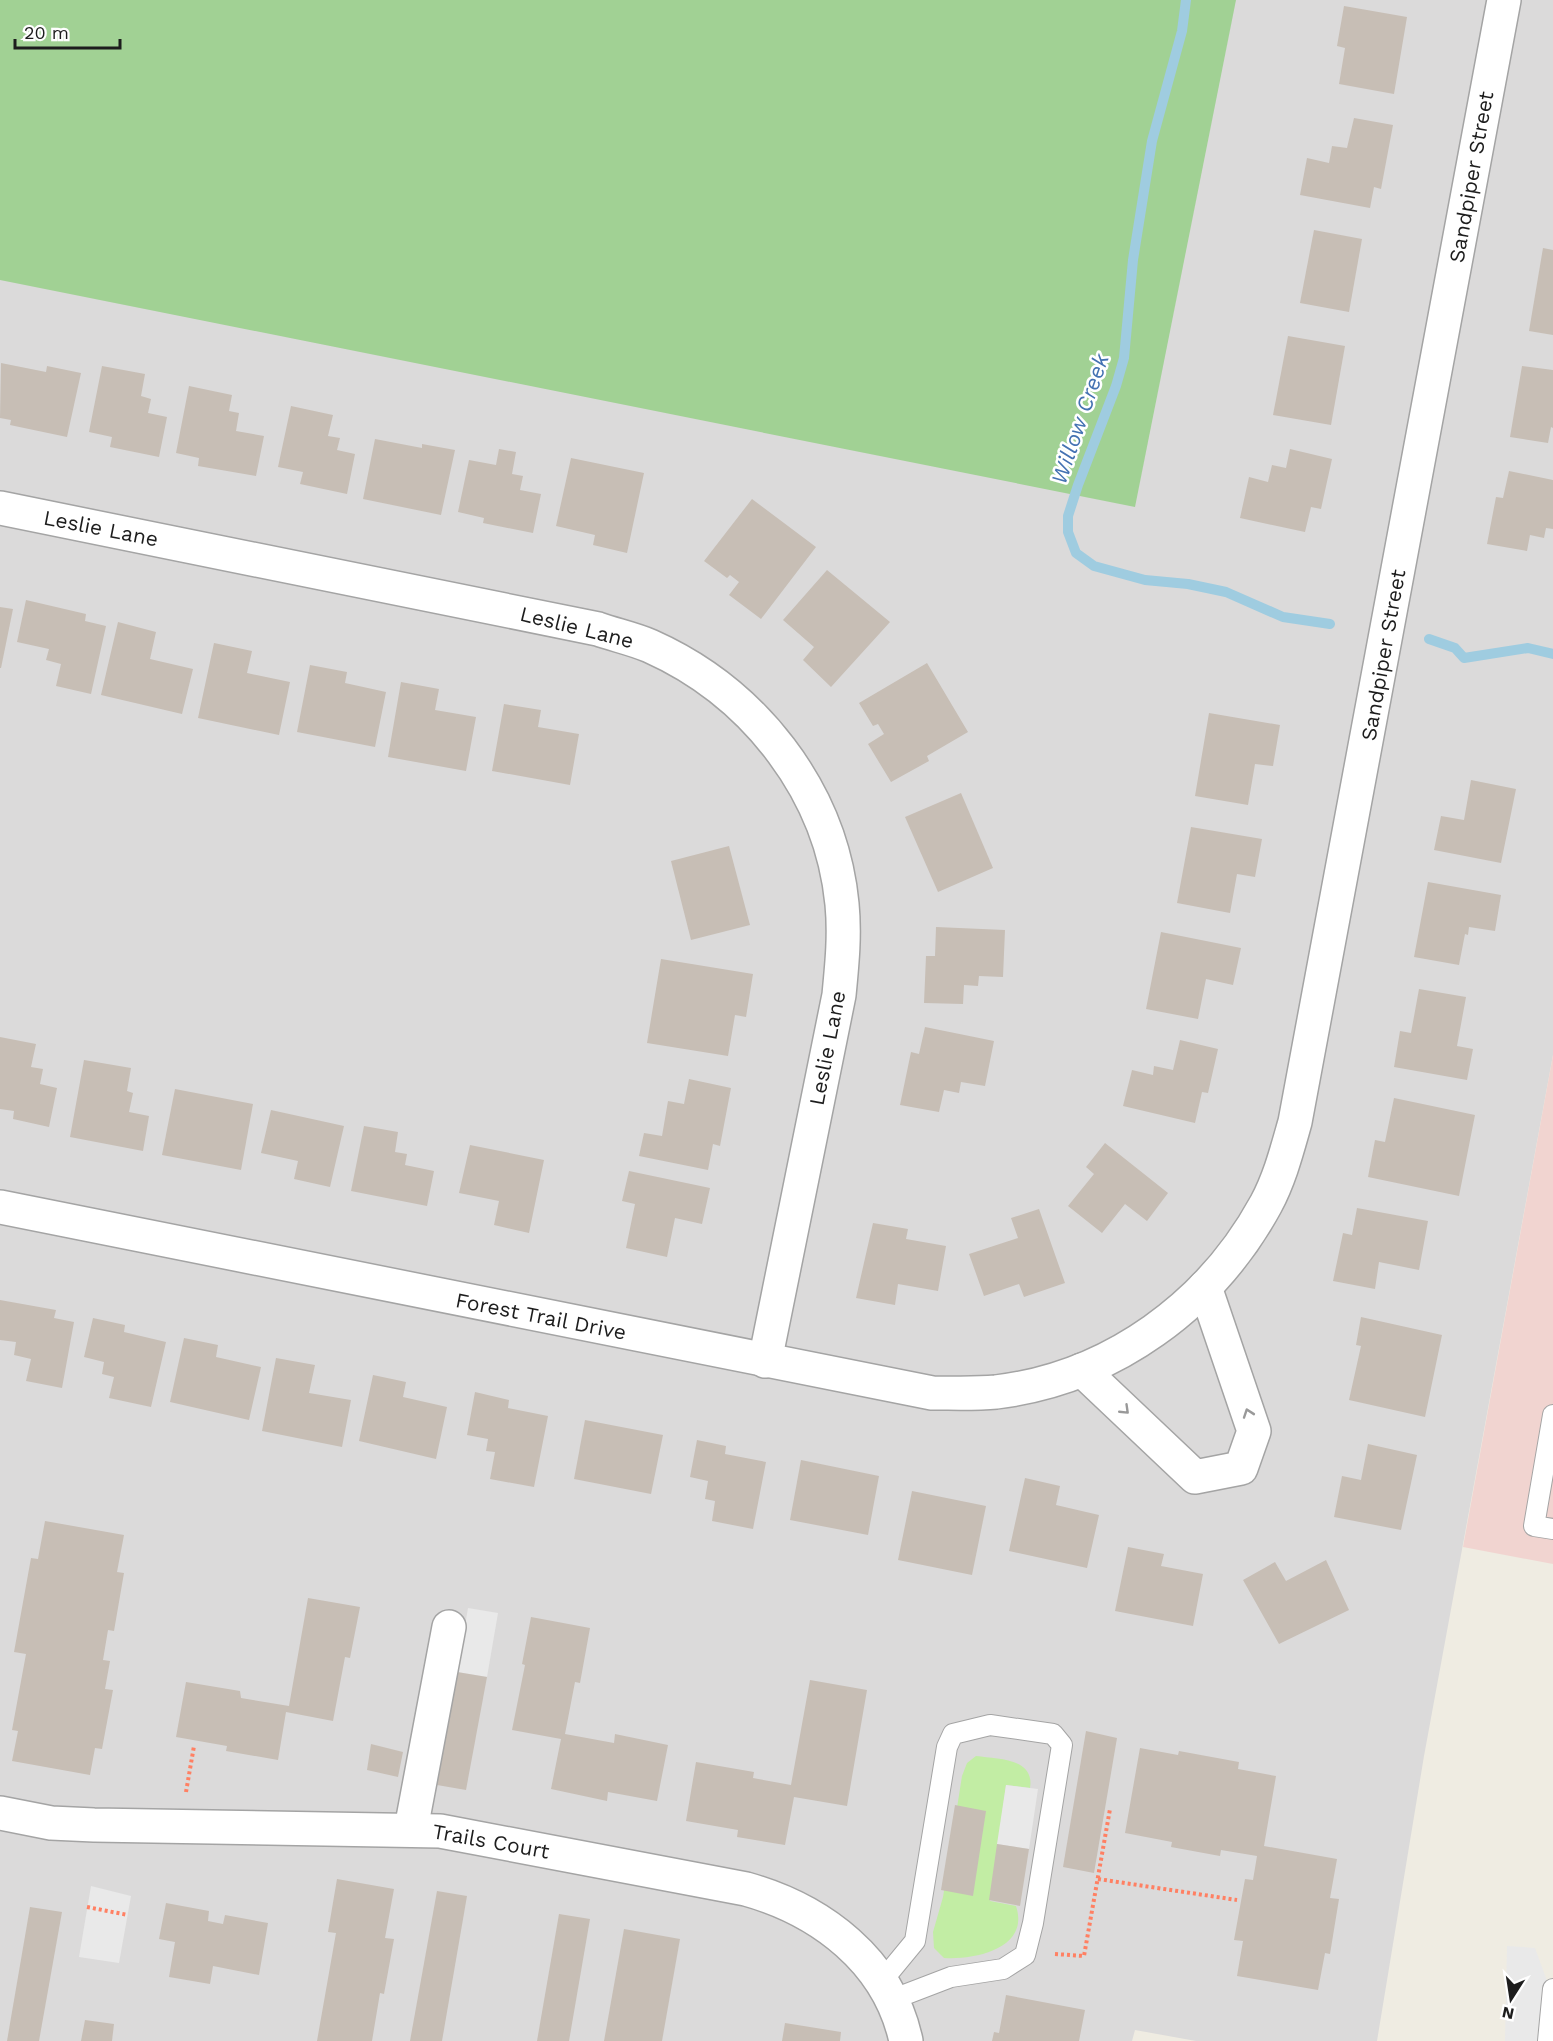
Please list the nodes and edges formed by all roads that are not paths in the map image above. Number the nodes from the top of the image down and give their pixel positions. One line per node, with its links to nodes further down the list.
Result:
1 (1504, 0): 4 (street, Sandpiper Street)
2 (0, 508): 6 (street, Leslie Lane)
3 (0, 1207): 6 (street, Forest Trail Drive)
4 (1205, 1287): 5 (street, Sandpiper Street); 7 (street, one-way to 4)
5 (1147, 1337): 7 (street, Forest Trail Drive)
6 (765, 1361): 7 (street, Forest Trail Drive)
7 (1082, 1370)
8 (1553, 1415): 9 (lane)
9 (1553, 1530)
10 (449, 1627): 12 (street)
11 (0, 1813): 12 (street, Trails Court)
12 (411, 1829): 14 (street, Trails Court)
13 (1553, 1989): 16 (lane)
14 (887, 1990): 14 (lane); 15 (street, Trails Court)
15 (906, 2041)
16 (1548, 2041)

